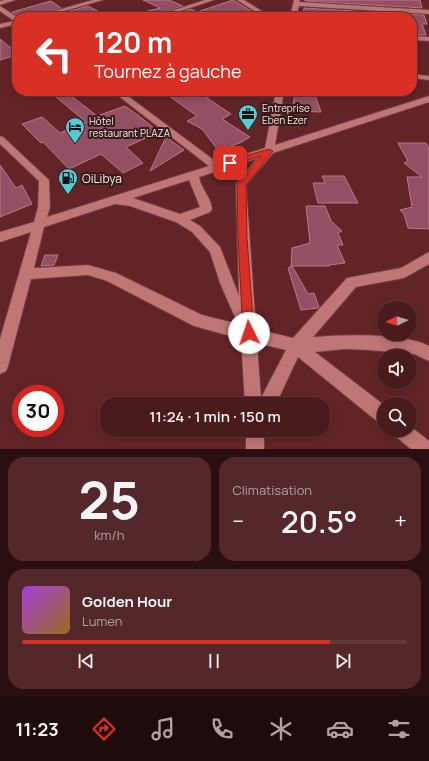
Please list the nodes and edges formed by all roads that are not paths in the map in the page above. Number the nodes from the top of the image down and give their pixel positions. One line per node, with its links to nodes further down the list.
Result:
1 (12, 0): 7 (street)
2 (100, 0): 9 (street)
3 (211, 0): 5 (street)
4 (240, 0): 11 (street)
5 (203, 1): 10 (street)
6 (296, 2): 12 (street); 13 (street)
7 (0, 3)
8 (0, 8): 14 (street)
9 (55, 12)
10 (171, 12)
11 (260, 12)
12 (295, 12)
13 (429, 12)
14 (12, 17)
15 (12, 22): 16 (street)
16 (0, 26)
17 (417, 38): 18 (street)
18 (429, 39)
19 (417, 77): 20 (street)
20 (429, 78)
21 (123, 96): 26 (street)
22 (279, 96): 25 (street)
23 (429, 99): 25 (street)
24 (0, 139): 30 (street)
25 (269, 151): 26 (street); 34 (street)
26 (217, 167): 27 (street)
27 (194, 174): 28 (street); 29 (street)
28 (112, 201): 29 (street); 30 (street)
29 (180, 219): 34 (street)
30 (38, 224): 31 (street); 33 (street)
31 (0, 237)
32 (429, 257): 35 (street)
33 (25, 274): 34 (street); 37 (street)
34 (249, 333): 35 (street); 38 (street)
35 (296, 346): 36 (street); 39 (street); 40 (street)
36 (429, 354)
37 (0, 366)
38 (253, 397)
39 (270, 397)
40 (377, 410)
41 (255, 437): 43 (street)
42 (410, 437): 44 (street)
43 (255, 449)
44 (425, 449)

